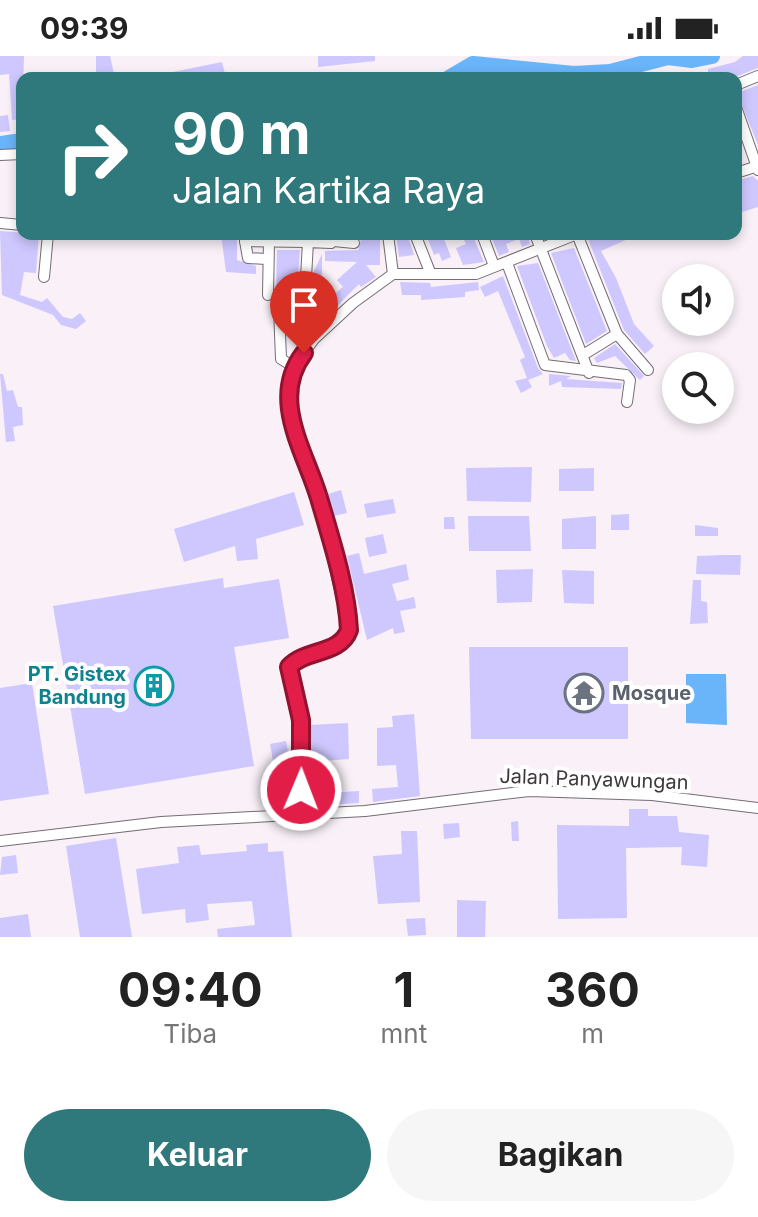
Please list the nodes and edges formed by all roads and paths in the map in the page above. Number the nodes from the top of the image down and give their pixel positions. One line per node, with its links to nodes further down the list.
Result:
1 (742, 124): 2 (street)
2 (758, 168)
3 (47, 240): 25 (street)
4 (245, 240): 19 (street)
5 (261, 240): 15 (street)
6 (323, 240): 16 (street)
7 (330, 240): 20 (street)
8 (337, 240): 17 (street)
9 (389, 240): 24 (street)
10 (417, 240): 23 (street)
11 (484, 240): 22 (street)
12 (537, 240): 18 (street)
13 (564, 240): 18 (street)
14 (579, 240): 27 (street)
15 (269, 241): 16 (street); 19 (street)
16 (308, 242): 20 (street)
17 (354, 243)
18 (541, 250): 21 (street); 28 (street)
19 (266, 259): 26 (street)
20 (307, 262): 29 (street)
21 (507, 263): 22 (street); 31 (street)
22 (494, 266): 23 (street)
23 (430, 272): 24 (street)
24 (393, 274): 29 (street)
25 (44, 277)
26 (268, 295)
27 (617, 334): 28 (street); 30 (street)
28 (583, 355): 31 (street)
29 (294, 367): 34 (street)
30 (648, 370)
31 (589, 373): 32 (street)
32 (627, 402)
33 (758, 808): 34 (street, Jalan Panyawungan)
34 (300, 816): 35 (street, Jalan Panyawungan)
35 (0, 841)

